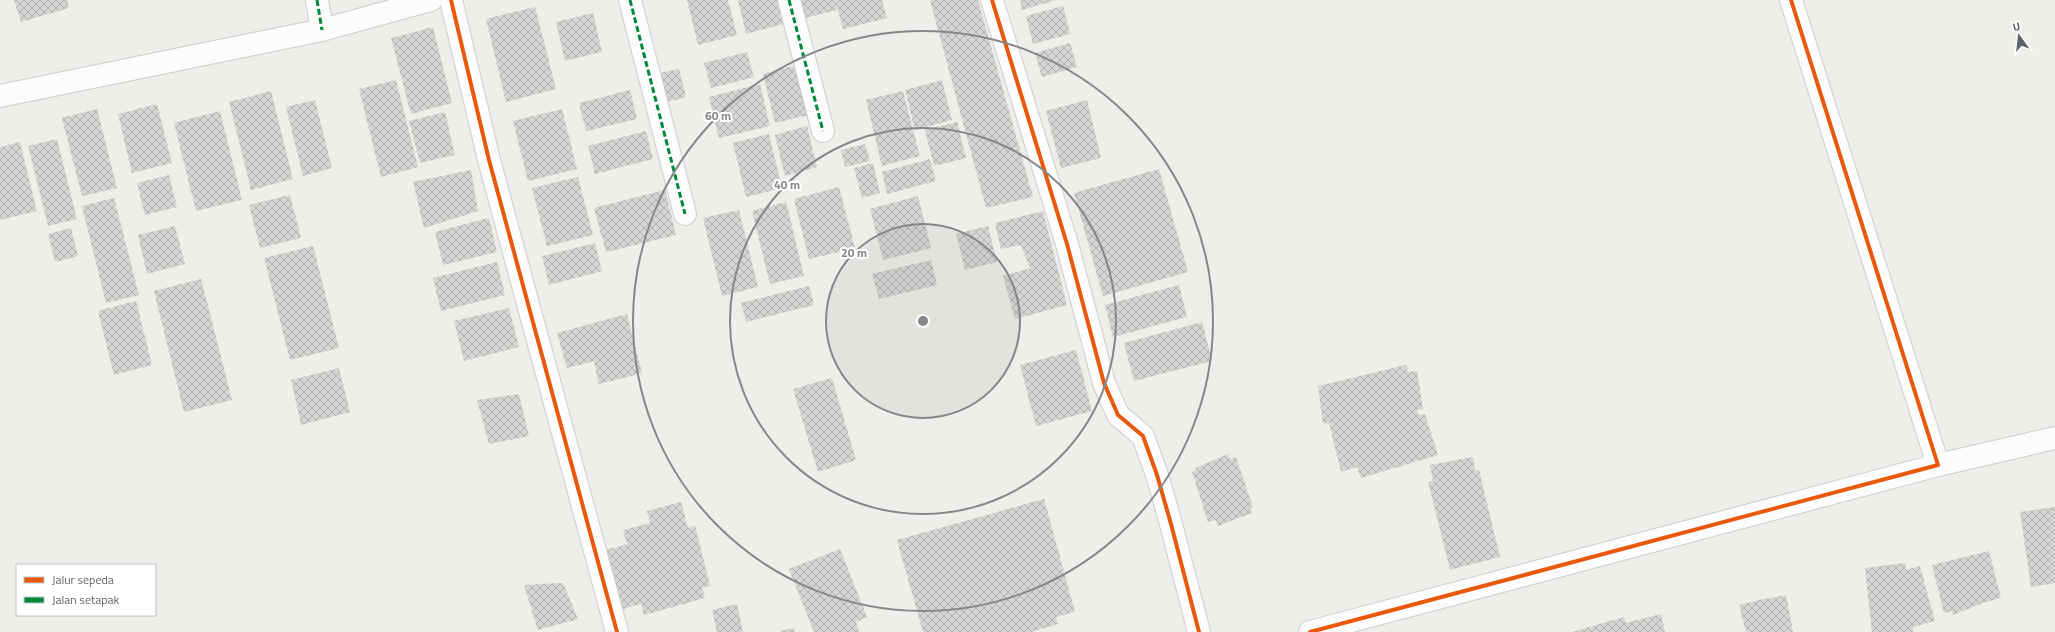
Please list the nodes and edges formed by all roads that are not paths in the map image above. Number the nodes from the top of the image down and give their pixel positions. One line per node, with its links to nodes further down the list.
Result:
1 (317, 0): 8 (street)
2 (431, 0): 8 (street)
3 (450, 0): 14 (street)
4 (630, 0): 11 (street)
5 (789, 0): 10 (street)
6 (992, 0): 15 (street)
7 (1791, 0): 13 (street)
8 (322, 30): 9 (street)
9 (0, 96)
10 (823, 131)
11 (685, 214)
12 (2055, 438): 13 (street)
13 (1938, 465): 16 (street)
14 (617, 632)
15 (1199, 632)
16 (1310, 632)

